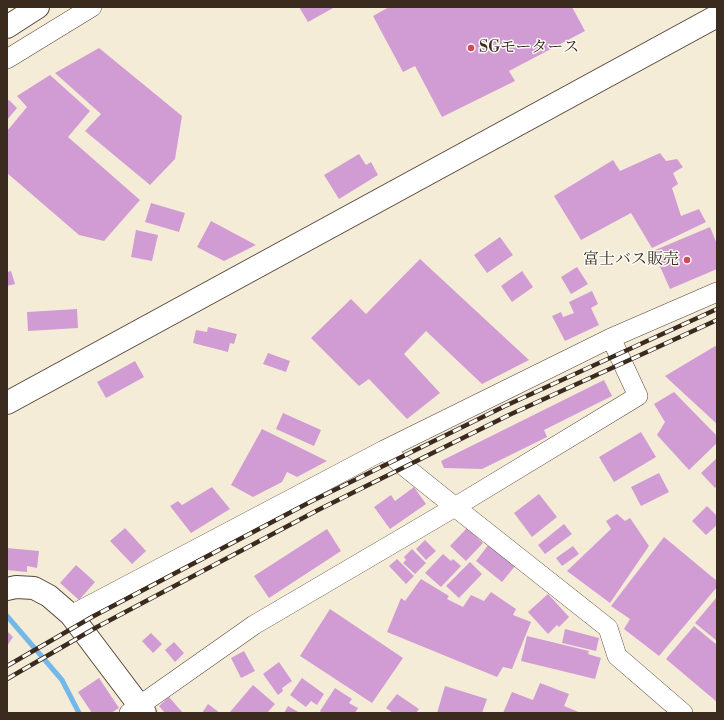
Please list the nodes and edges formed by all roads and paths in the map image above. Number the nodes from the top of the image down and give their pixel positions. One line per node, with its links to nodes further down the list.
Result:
1 (38, 7): 4 (main road); 5 (street)
2 (92, 7): 5 (street)
3 (717, 16): 9 (main road)
4 (7, 27)
5 (55, 30): 6 (street)
6 (7, 59)
7 (717, 292): 8 (street)
8 (611, 338): 10 (street); 11 (street)
9 (7, 404)
10 (384, 450): 11 (street); 13 (street)
11 (455, 507): 14 (street); 15 (street)
12 (7, 589): 13 (main road)
13 (71, 615): 14 (main road)
14 (138, 711)
15 (683, 713)

